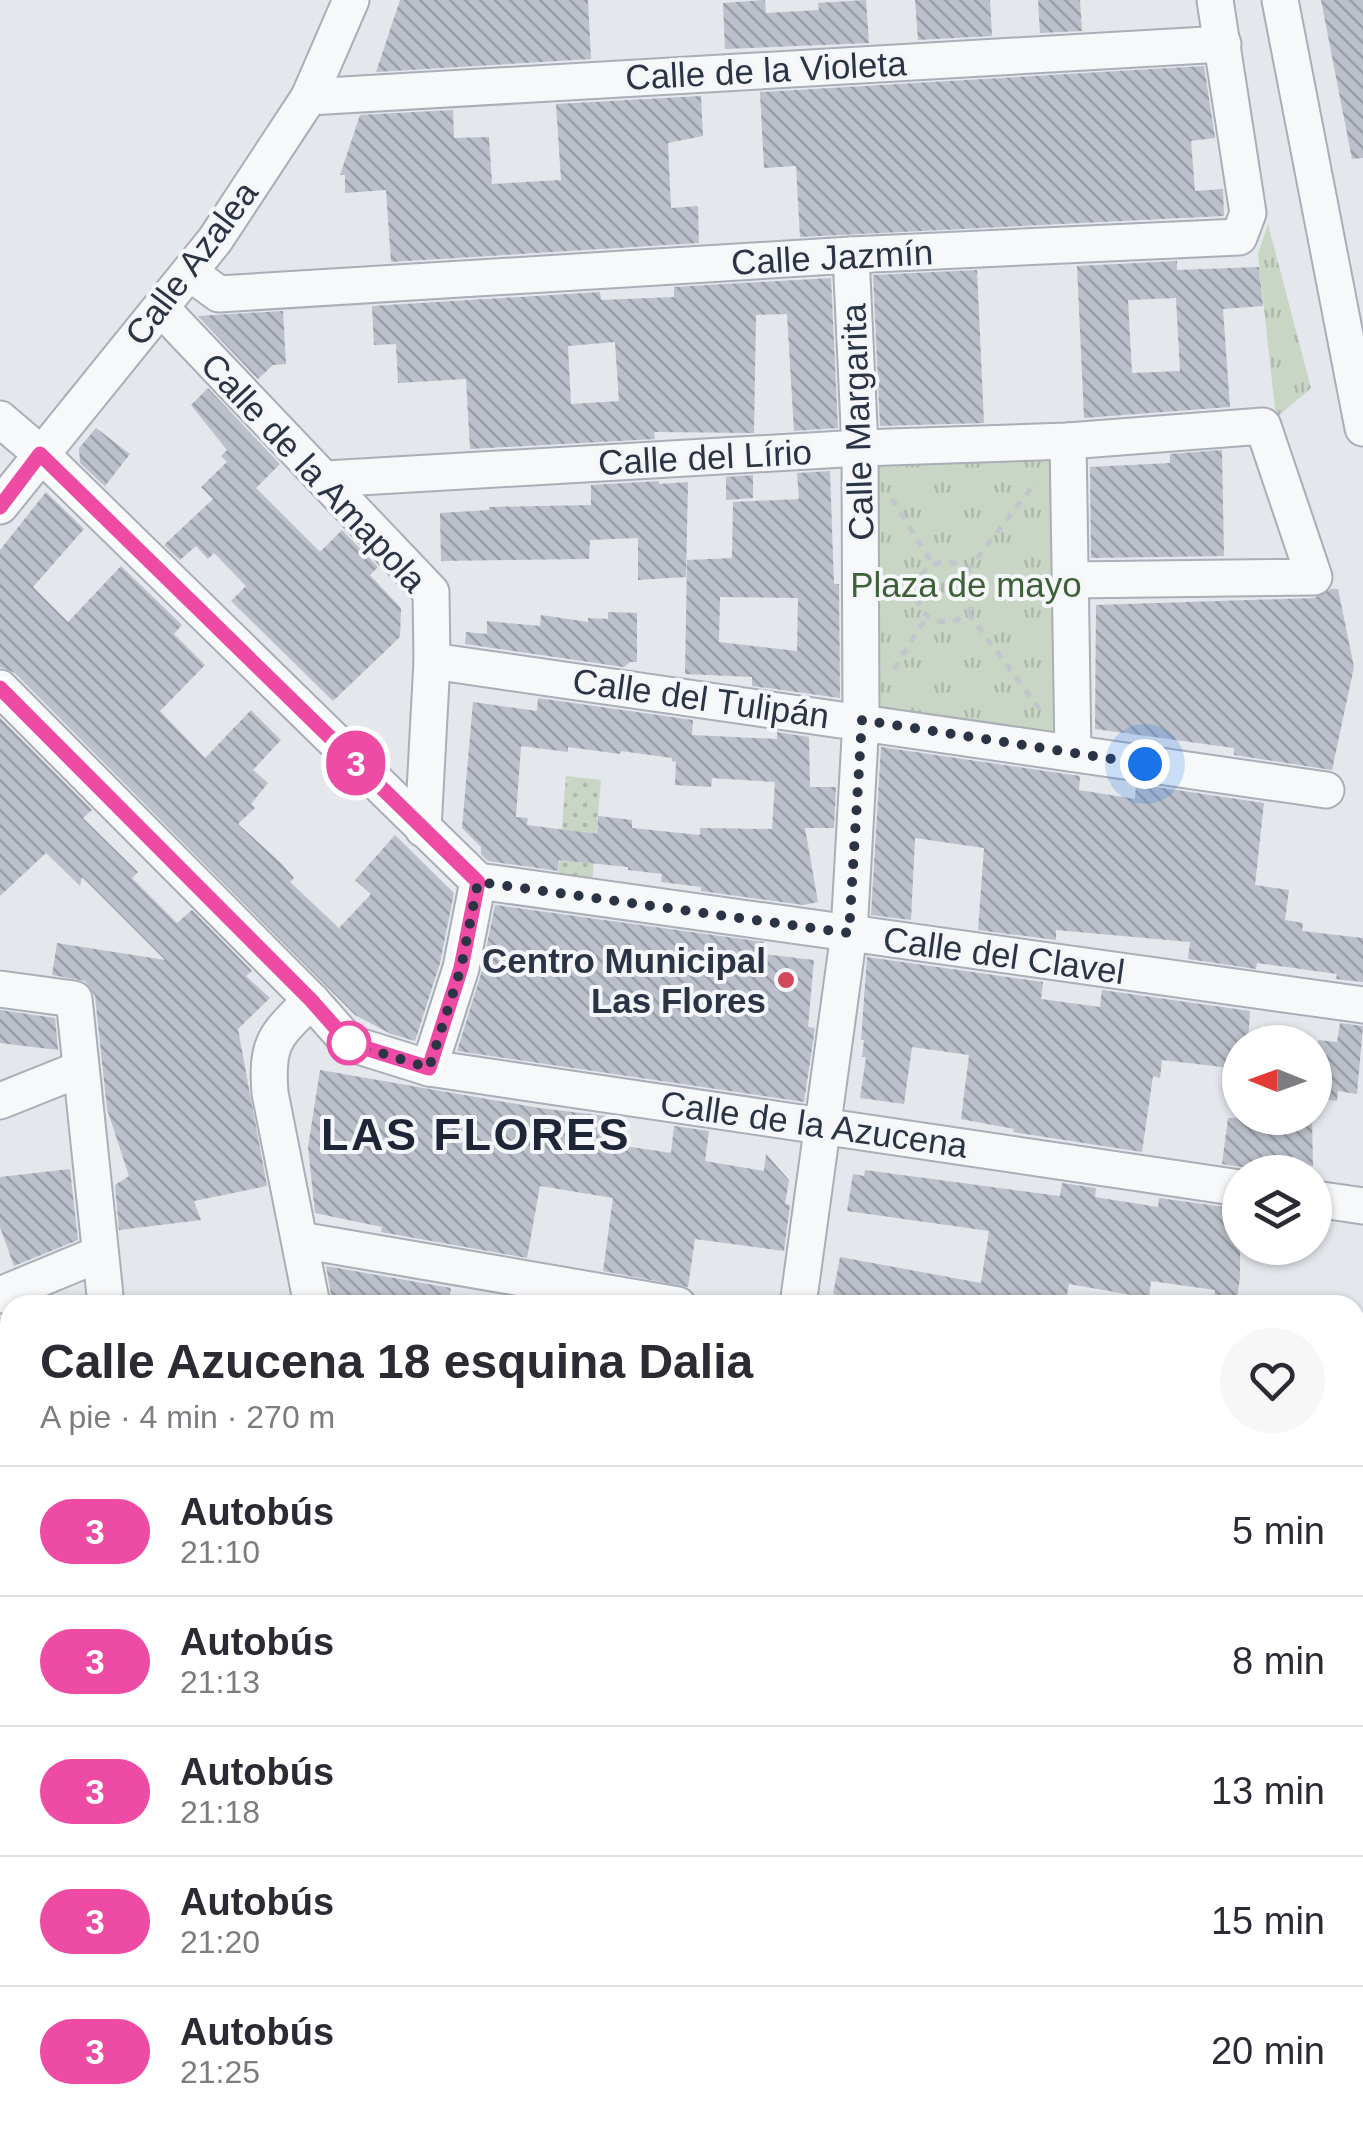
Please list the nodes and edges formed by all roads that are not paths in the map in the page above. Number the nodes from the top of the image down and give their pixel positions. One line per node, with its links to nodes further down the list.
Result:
1 (351, 0): 5 (street, Calle Azalea)
2 (1216, 0): 4 (street, Calle Jazmín)
3 (1280, 0): 10 (street)
4 (1223, 44): 5 (street, Calle de la Violeta); 6 (street, Calle Jazmín)
5 (309, 97): 7 (street, Calle Azalea)
6 (851, 256): 7 (street, Calle Jazmín); 12 (street, Calle Margarita)
7 (190, 273): 8 (street, Calle Azalea)
8 (162, 308): 13 (street, Calle Azalea); 14 (street, Calle de la Amapola)
9 (0, 419): 13 (street)
10 (1363, 428)
11 (1068, 441): 12 (street, Calle del Lírio); 16 (street); 16 (street, Calle del Lírio)
12 (860, 448): 14 (street, Calle del Lírio); 19 (street, Calle Margarita)
13 (40, 454): 15 (street, Calle Azalea); 22 (street)
14 (326, 479): 17 (street, Calle de la Amapola)
15 (0, 506)
16 (1070, 580): 20 (street)
17 (432, 661): 19 (street, Calle del Tulipán); 22 (street, Calle de la Amapola)
18 (0, 688): 26 (street, Calle de la Azucena)
19 (862, 720): 20 (street, Calle del Tulipán); 24 (street, Calle Margarita)
20 (1073, 753): 21 (street, Calle del Tulipán)
21 (1326, 790)
22 (423, 830): 23 (street)
23 (478, 882): 24 (street, Calle del Clavel); 28 (street)
24 (849, 933): 27 (street, Calle del Clavel); 31 (street, Calle Margarita)
25 (0, 989): 29 (street)
26 (311, 1000): 28 (street, Calle de la Azucena); 35 (street)
27 (1363, 1005)
28 (429, 1068): 31 (street, Calle de la Azucena)
29 (80, 1069): 30 (street); 36 (street)
30 (0, 1100)
31 (824, 1125): 32 (street, Calle de la Azucena); 41 (street, Calle Margarita)
32 (1222, 1185)
33 (1332, 1201): 34 (street)
34 (1363, 1206)
35 (300, 1240): 39 (street); 40 (street)
36 (100, 1254): 37 (street); 38 (street)
37 (0, 1295)
38 (105, 1295)
39 (310, 1295)
40 (620, 1295)
41 (799, 1295)

